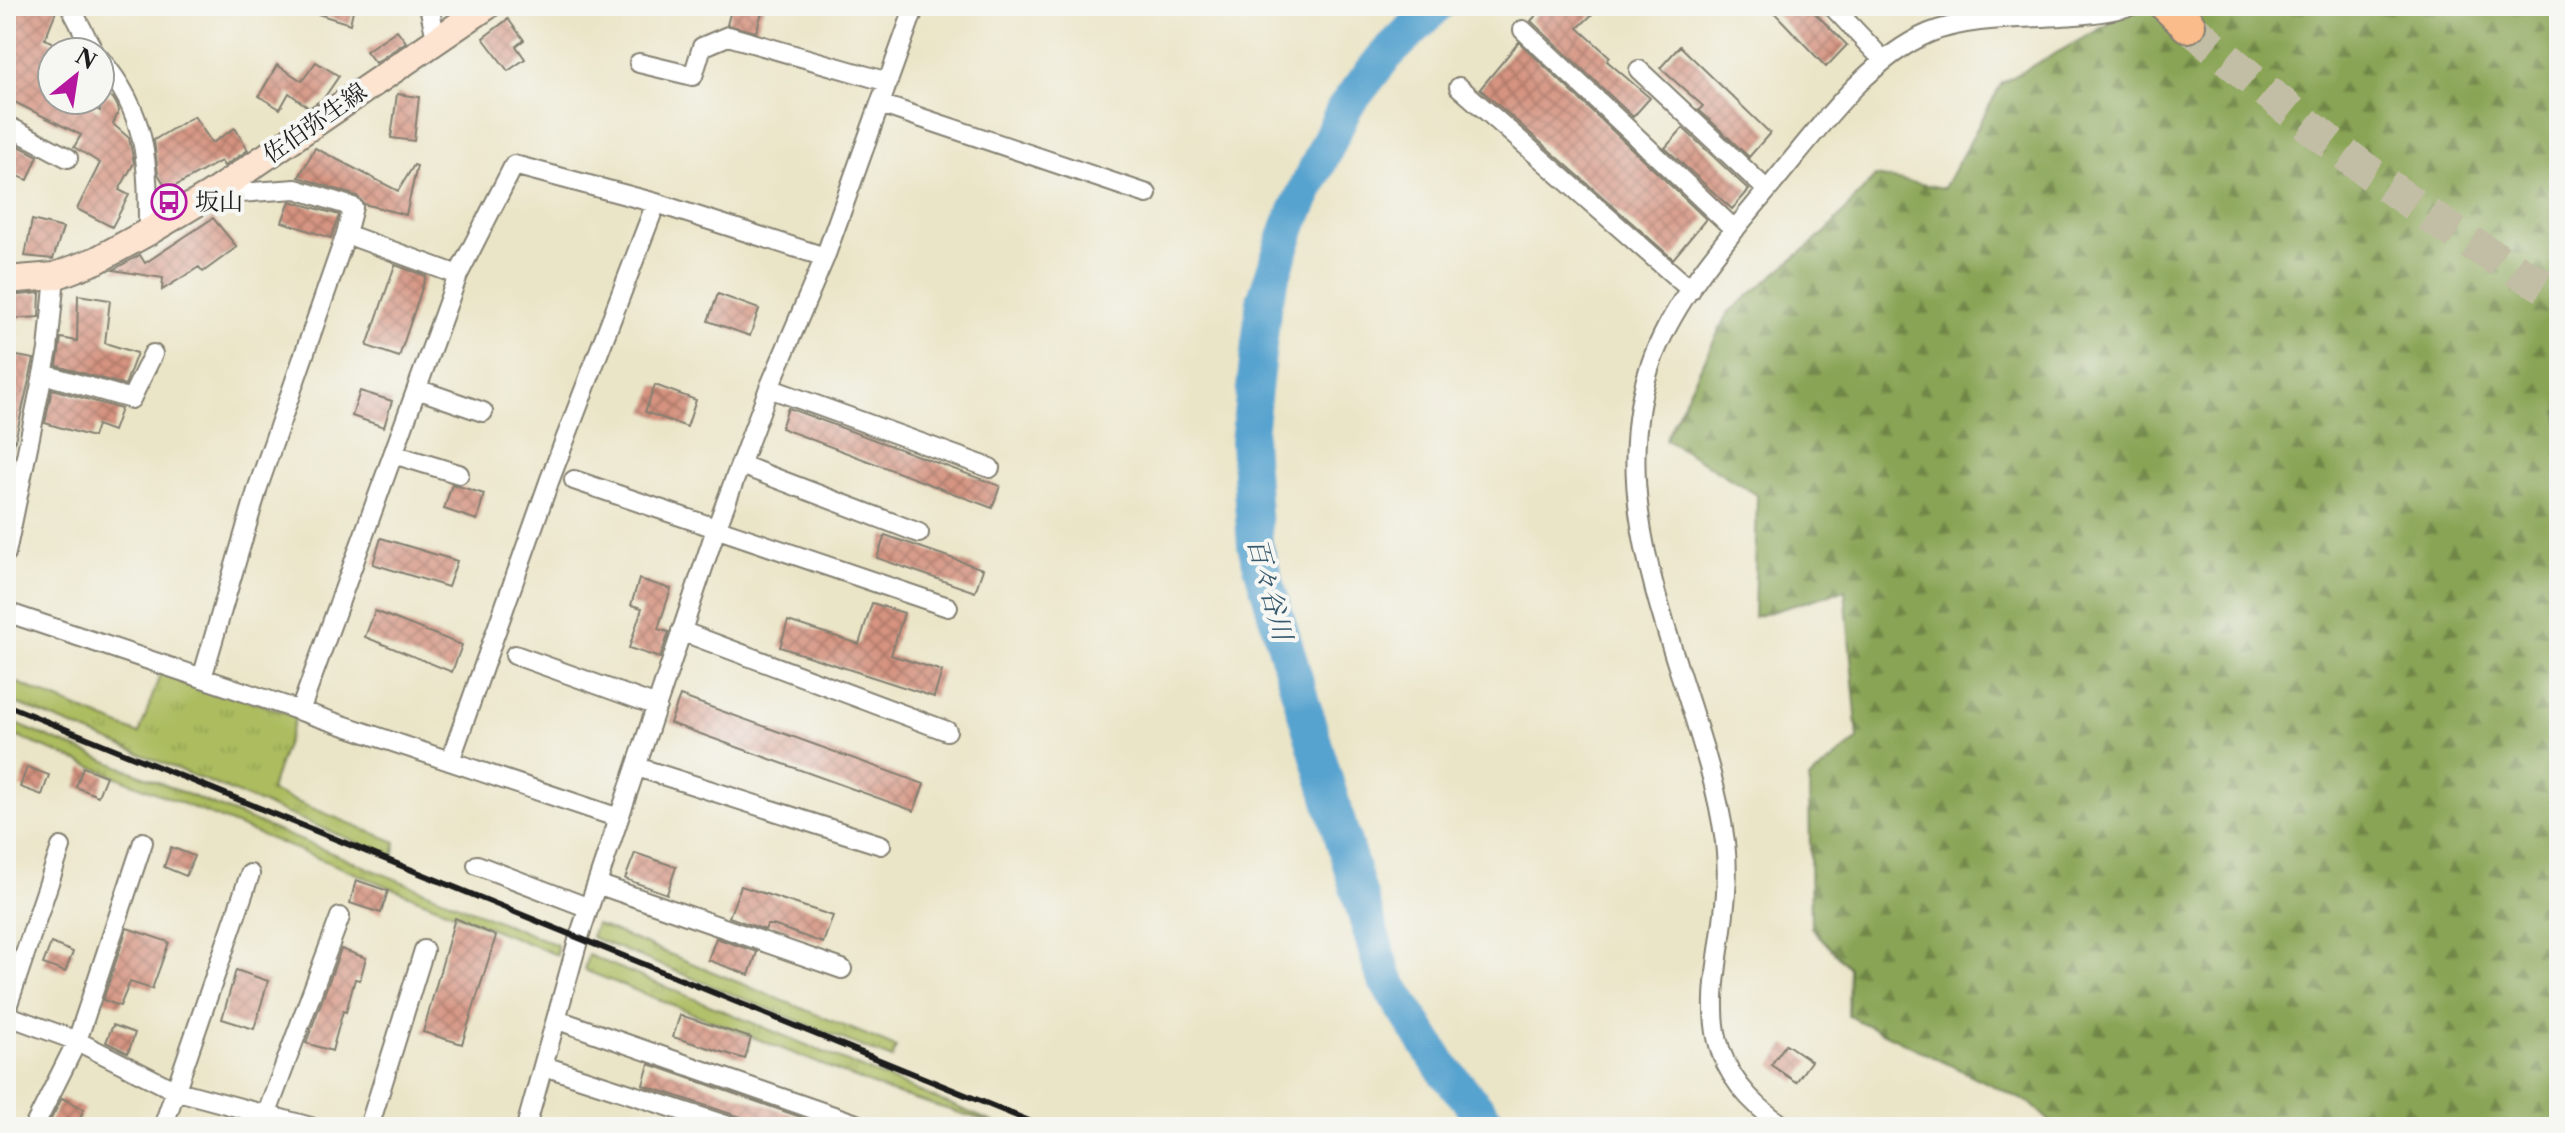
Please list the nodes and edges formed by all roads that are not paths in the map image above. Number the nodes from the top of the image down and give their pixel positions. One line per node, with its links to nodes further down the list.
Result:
1 (70, 6): 9 (street)
2 (429, 6): 10 (street)
3 (487, 6): 10 (main road, 佐伯弥生線)
4 (915, 6): 15 (street)
5 (1832, 6): 11 (street)
6 (2130, 6): 7 (street)
7 (2102, 10): 11 (street)
8 (1523, 30): 24 (street)
9 (86, 36)
10 (436, 39): 22 (main road, 佐伯弥生線)
11 (1884, 61): 20 (street)
12 (639, 63): 15 (street)
13 (1639, 70): 20 (street)
14 (116, 77): 25 (street)
15 (888, 82): 17 (street)
16 (1459, 87): 31 (street)
17 (880, 104): 21 (street); 27 (street)
18 (6, 125): 19 (street)
19 (68, 158)
20 (1767, 190): 24 (street)
21 (1147, 194)
22 (210, 195): 25 (main road, 佐伯弥生線); 26 (street)
23 (656, 203): 27 (street); 28 (street); 53 (street)
24 (1735, 230): 31 (street)
25 (148, 232): 29 (main road, 佐伯弥生線)
26 (346, 234): 28 (street); 49 (street)
27 (825, 257): 34 (street)
28 (458, 275): 35 (street)
29 (55, 276): 30 (main road, 佐伯弥生線); 33 (street)
30 (6, 280)
31 (1691, 290): 79 (street)
32 (153, 354): 33 (street)
33 (43, 374): 44 (street)
34 (769, 388): 38 (street); 39 (street)
35 (417, 389): 36 (street); 37 (street)
36 (483, 412)
37 (393, 454): 40 (street); 51 (street)
38 (741, 465): 42 (street); 43 (street)
39 (990, 468)
40 (459, 474)
41 (574, 480): 42 (street)
42 (716, 529): 45 (street); 47 (street)
43 (919, 533)
44 (6, 553)
45 (948, 607)
46 (6, 612): 49 (street)
47 (681, 631): 50 (street); 52 (street)
48 (515, 655): 50 (street)
49 (202, 678): 51 (street)
50 (657, 706): 54 (street)
51 (300, 711): 53 (street)
52 (947, 731)
53 (450, 761): 55 (street)
54 (637, 767): 55 (street); 57 (street)
55 (619, 818): 61 (street)
56 (143, 842): 68 (street)
57 (881, 845)
58 (61, 847): 66 (street)
59 (477, 865): 62 (street)
60 (250, 874): 70 (street)
61 (597, 884): 62 (street); 65 (street)
62 (589, 908): 67 (street)
63 (340, 917): 71 (street)
64 (424, 950): 75 (street)
65 (842, 969)
66 (6, 1012): 68 (street)
67 (558, 1020): 69 (street); 78 (street)
68 (77, 1041): 70 (street); 72 (street)
69 (544, 1066): 76 (street); 77 (street)
70 (174, 1090): 71 (street); 73 (street)
71 (267, 1113): 74 (street)
72 (34, 1127)
73 (163, 1127)
74 (311, 1127)
75 (369, 1127)
76 (526, 1127)
77 (732, 1127)
78 (865, 1127)
79 (1785, 1127)

